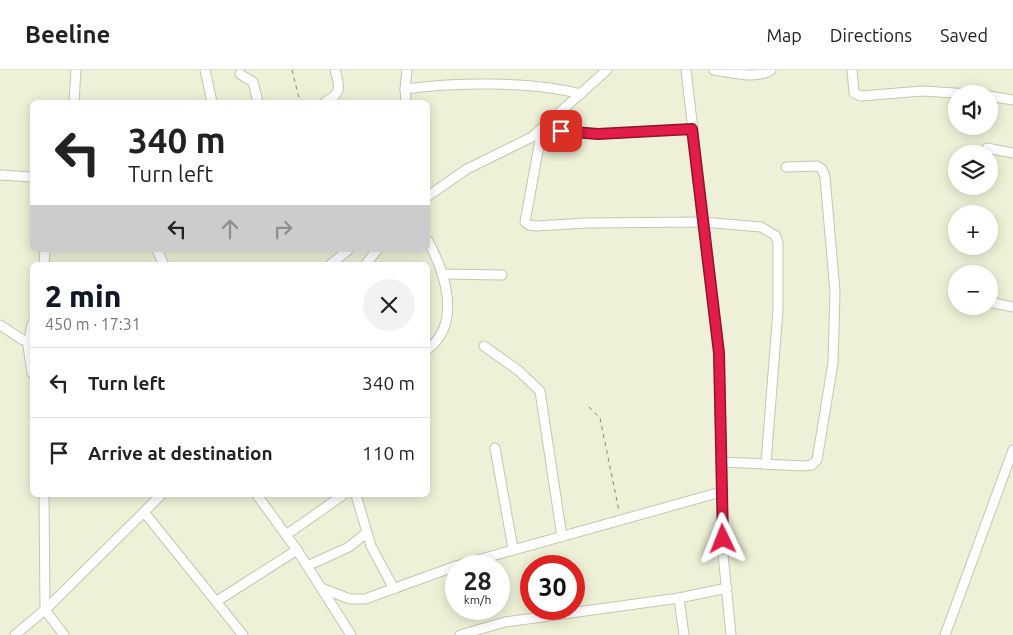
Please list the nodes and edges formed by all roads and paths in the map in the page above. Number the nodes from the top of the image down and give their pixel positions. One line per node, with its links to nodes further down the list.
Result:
1 (76, 70): 16 (street)
2 (205, 70): 17 (street)
3 (292, 70): 19 (path)
4 (335, 70): 20 (street)
5 (407, 70): 12 (street)
6 (607, 70): 14 (street)
7 (686, 70): 24 (street)
8 (714, 70): 9 (street)
9 (771, 70)
10 (852, 70): 13 (street)
11 (240, 74): 18 (street)
12 (405, 89): 14 (street); 21 (street)
13 (948, 93)
14 (581, 94): 23 (street)
15 (998, 98): 22 (street)
16 (74, 100)
17 (212, 100)
18 (258, 100)
19 (300, 100)
20 (330, 100)
21 (406, 100)
22 (1013, 100)
23 (542, 129): 24 (street); 30 (street); 31 (street)
24 (692, 129): 31 (street)
25 (998, 150): 26 (street)
26 (1013, 153)
27 (786, 167): 49 (street)
28 (0, 175): 29 (street)
29 (30, 177)
30 (430, 195)
31 (702, 222): 48 (street); 49 (street)
32 (430, 246): 37 (street)
33 (346, 252): 35 (street)
34 (375, 252): 36 (street)
35 (334, 262)
36 (367, 262)
37 (442, 274): 38 (street); 44 (street)
38 (502, 275)
39 (998, 304): 40 (street)
40 (1013, 307)
41 (0, 325): 42 (street)
42 (30, 340)
43 (484, 346): 60 (street)
44 (430, 347)
45 (589, 407): 57 (path)
46 (495, 448): 61 (street)
47 (1013, 450): 81 (street)
48 (722, 462): 49 (street); 50 (street)
49 (766, 464)
50 (721, 492): 57 (street); 67 (street)
51 (44, 497): 71 (street)
52 (159, 497): 56 (street)
53 (258, 497): 59 (street)
54 (340, 497): 59 (street)
55 (357, 497): 58 (street)
56 (144, 512): 70 (street); 71 (street)
57 (622, 521): 60 (street)
58 (366, 534): 64 (street); 68 (street)
59 (286, 535): 62 (street)
60 (562, 537): 61 (street)
61 (513, 549): 63 (street)
62 (297, 550): 64 (street); 70 (street)
63 (493, 555)
64 (308, 566): 66 (street)
65 (445, 570): 68 (street)
66 (321, 588): 68 (street); 77 (street)
67 (727, 588): 69 (street); 80 (street)
68 (394, 589)
69 (680, 598): 78 (street); 79 (street)
70 (217, 602): 76 (street)
71 (45, 610): 72 (street); 73 (street)
72 (53, 621): 74 (street); 75 (street)
73 (15, 635)
74 (54, 635)
75 (64, 635)
76 (243, 635)
77 (351, 635)
78 (460, 635)
79 (684, 635)
80 (731, 635)
81 (945, 635)

